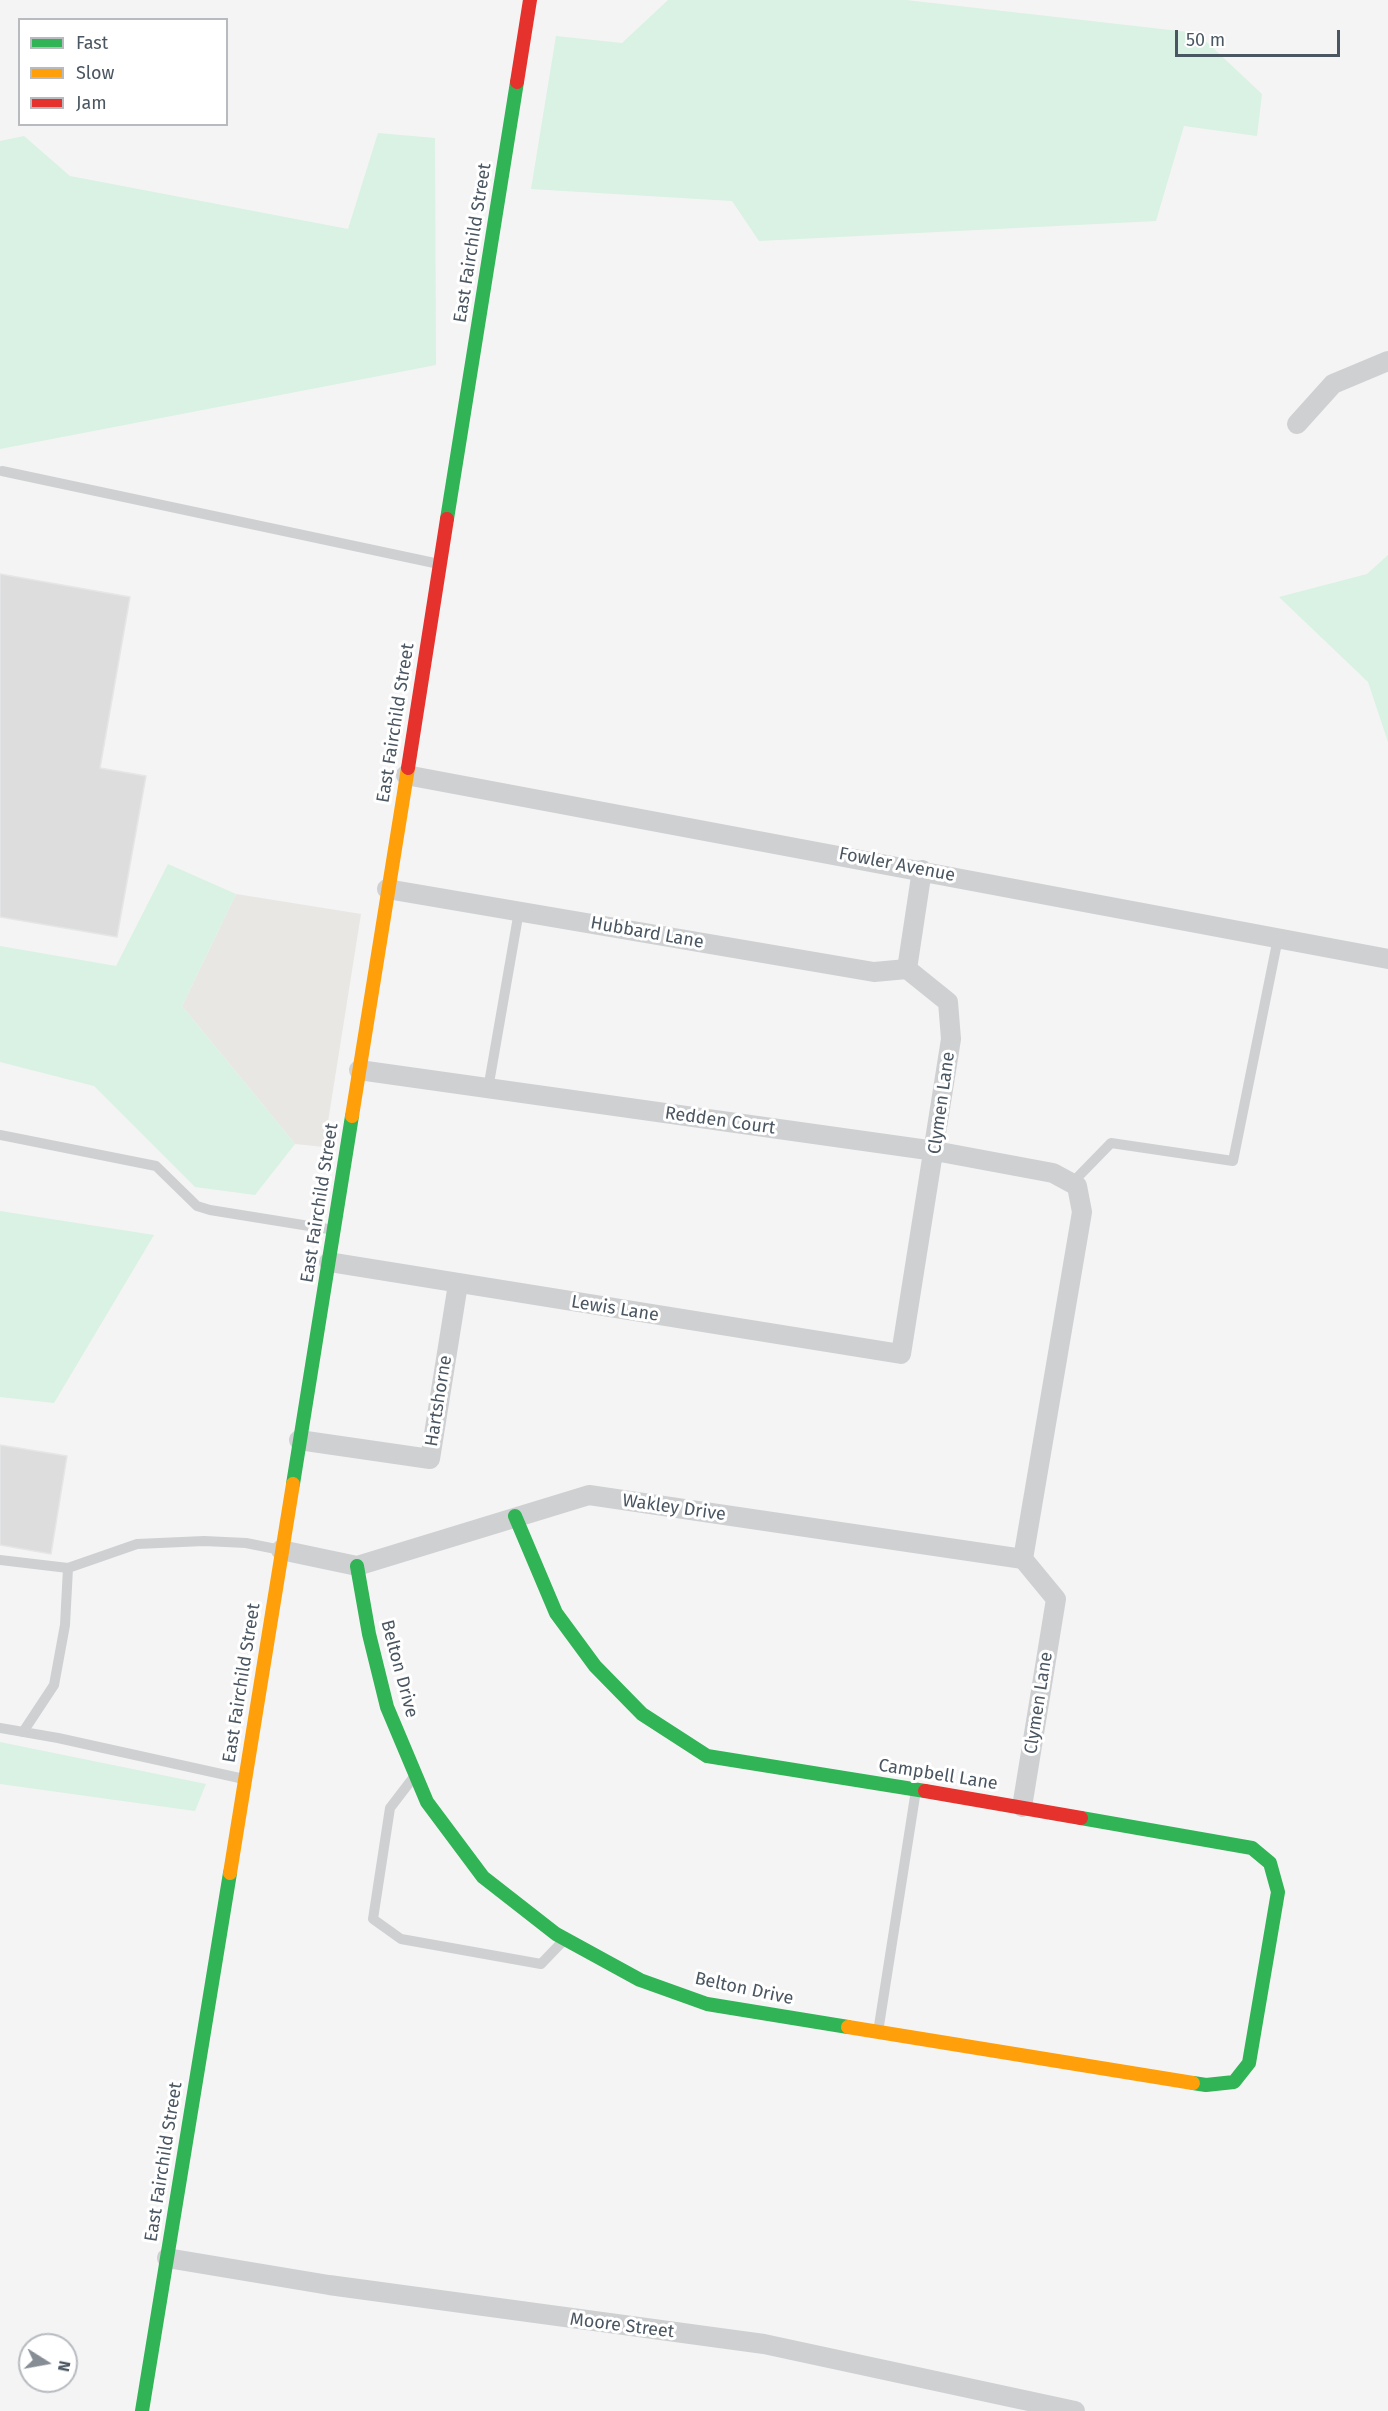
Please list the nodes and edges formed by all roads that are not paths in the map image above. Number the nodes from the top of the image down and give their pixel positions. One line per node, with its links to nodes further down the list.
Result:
1 (530, 0): 5 (street, East Fairchild Street)
2 (1388, 361): 3 (street)
3 (1297, 424)
4 (2, 471): 5 (lane)
5 (440, 564): 6 (street, East Fairchild Street)
6 (406, 775): 7 (street, Fowler Avenue); 8 (street, East Fairchild Street)
7 (922, 870): 10 (street, Fowler Avenue); 12 (street)
8 (387, 889): 9 (street, Hubbard Lane); 13 (street, East Fairchild Street)
9 (519, 911): 12 (street, Hubbard Lane); 14 (lane)
10 (1278, 938): 11 (street, Fowler Avenue); 17 (lane)
11 (1388, 958)
12 (907, 969): 16 (street, Clymen Lane)
13 (359, 1070): 14 (street, Redden Court); 18 (street, East Fairchild Street)
14 (488, 1089): 16 (street, Redden Court)
15 (0, 1135): 18 (lane)
16 (935, 1151): 17 (street, Redden Court); 21 (street, Clymen Lane)
17 (1074, 1185): 25 (street)
18 (334, 1230): 19 (street, East Fairchild Street)
19 (329, 1262): 20 (street, Lewis Lane); 22 (street, East Fairchild Street)
20 (458, 1284): 21 (street, Lewis Lane); 22 (street, Hartshorne)
21 (901, 1354)
22 (299, 1440): 24 (street, East Fairchild Street)
23 (514, 1516): 25 (street, Wakley Drive); 27 (street, Wakley Drive); 33 (street, Campbell Lane)
24 (281, 1550): 27 (street, Wakley Drive); 28 (lane); 32 (street, East Fairchild Street)
25 (1023, 1559): 34 (street, Clymen Lane)
26 (0, 1560): 28 (lane)
27 (357, 1566): 31 (street, Belton Drive)
28 (68, 1568): 30 (lane)
29 (0, 1728): 30 (lane)
30 (23, 1732): 32 (lane)
31 (415, 1775): 35 (street, Belton Drive); 35 (lane)
32 (245, 1779): 38 (street, East Fairchild Street)
33 (916, 1790): 34 (street, Campbell Lane); 36 (lane)
34 (1022, 1807): 37 (street, Campbell Lane)
35 (565, 1939): 36 (street, Belton Drive)
36 (878, 2032): 37 (street, Belton Drive)
37 (1249, 2063)
38 (167, 2258): 39 (street, East Fairchild Street); 40 (street, Moore Street)
39 (142, 2411)
40 (1075, 2411)

